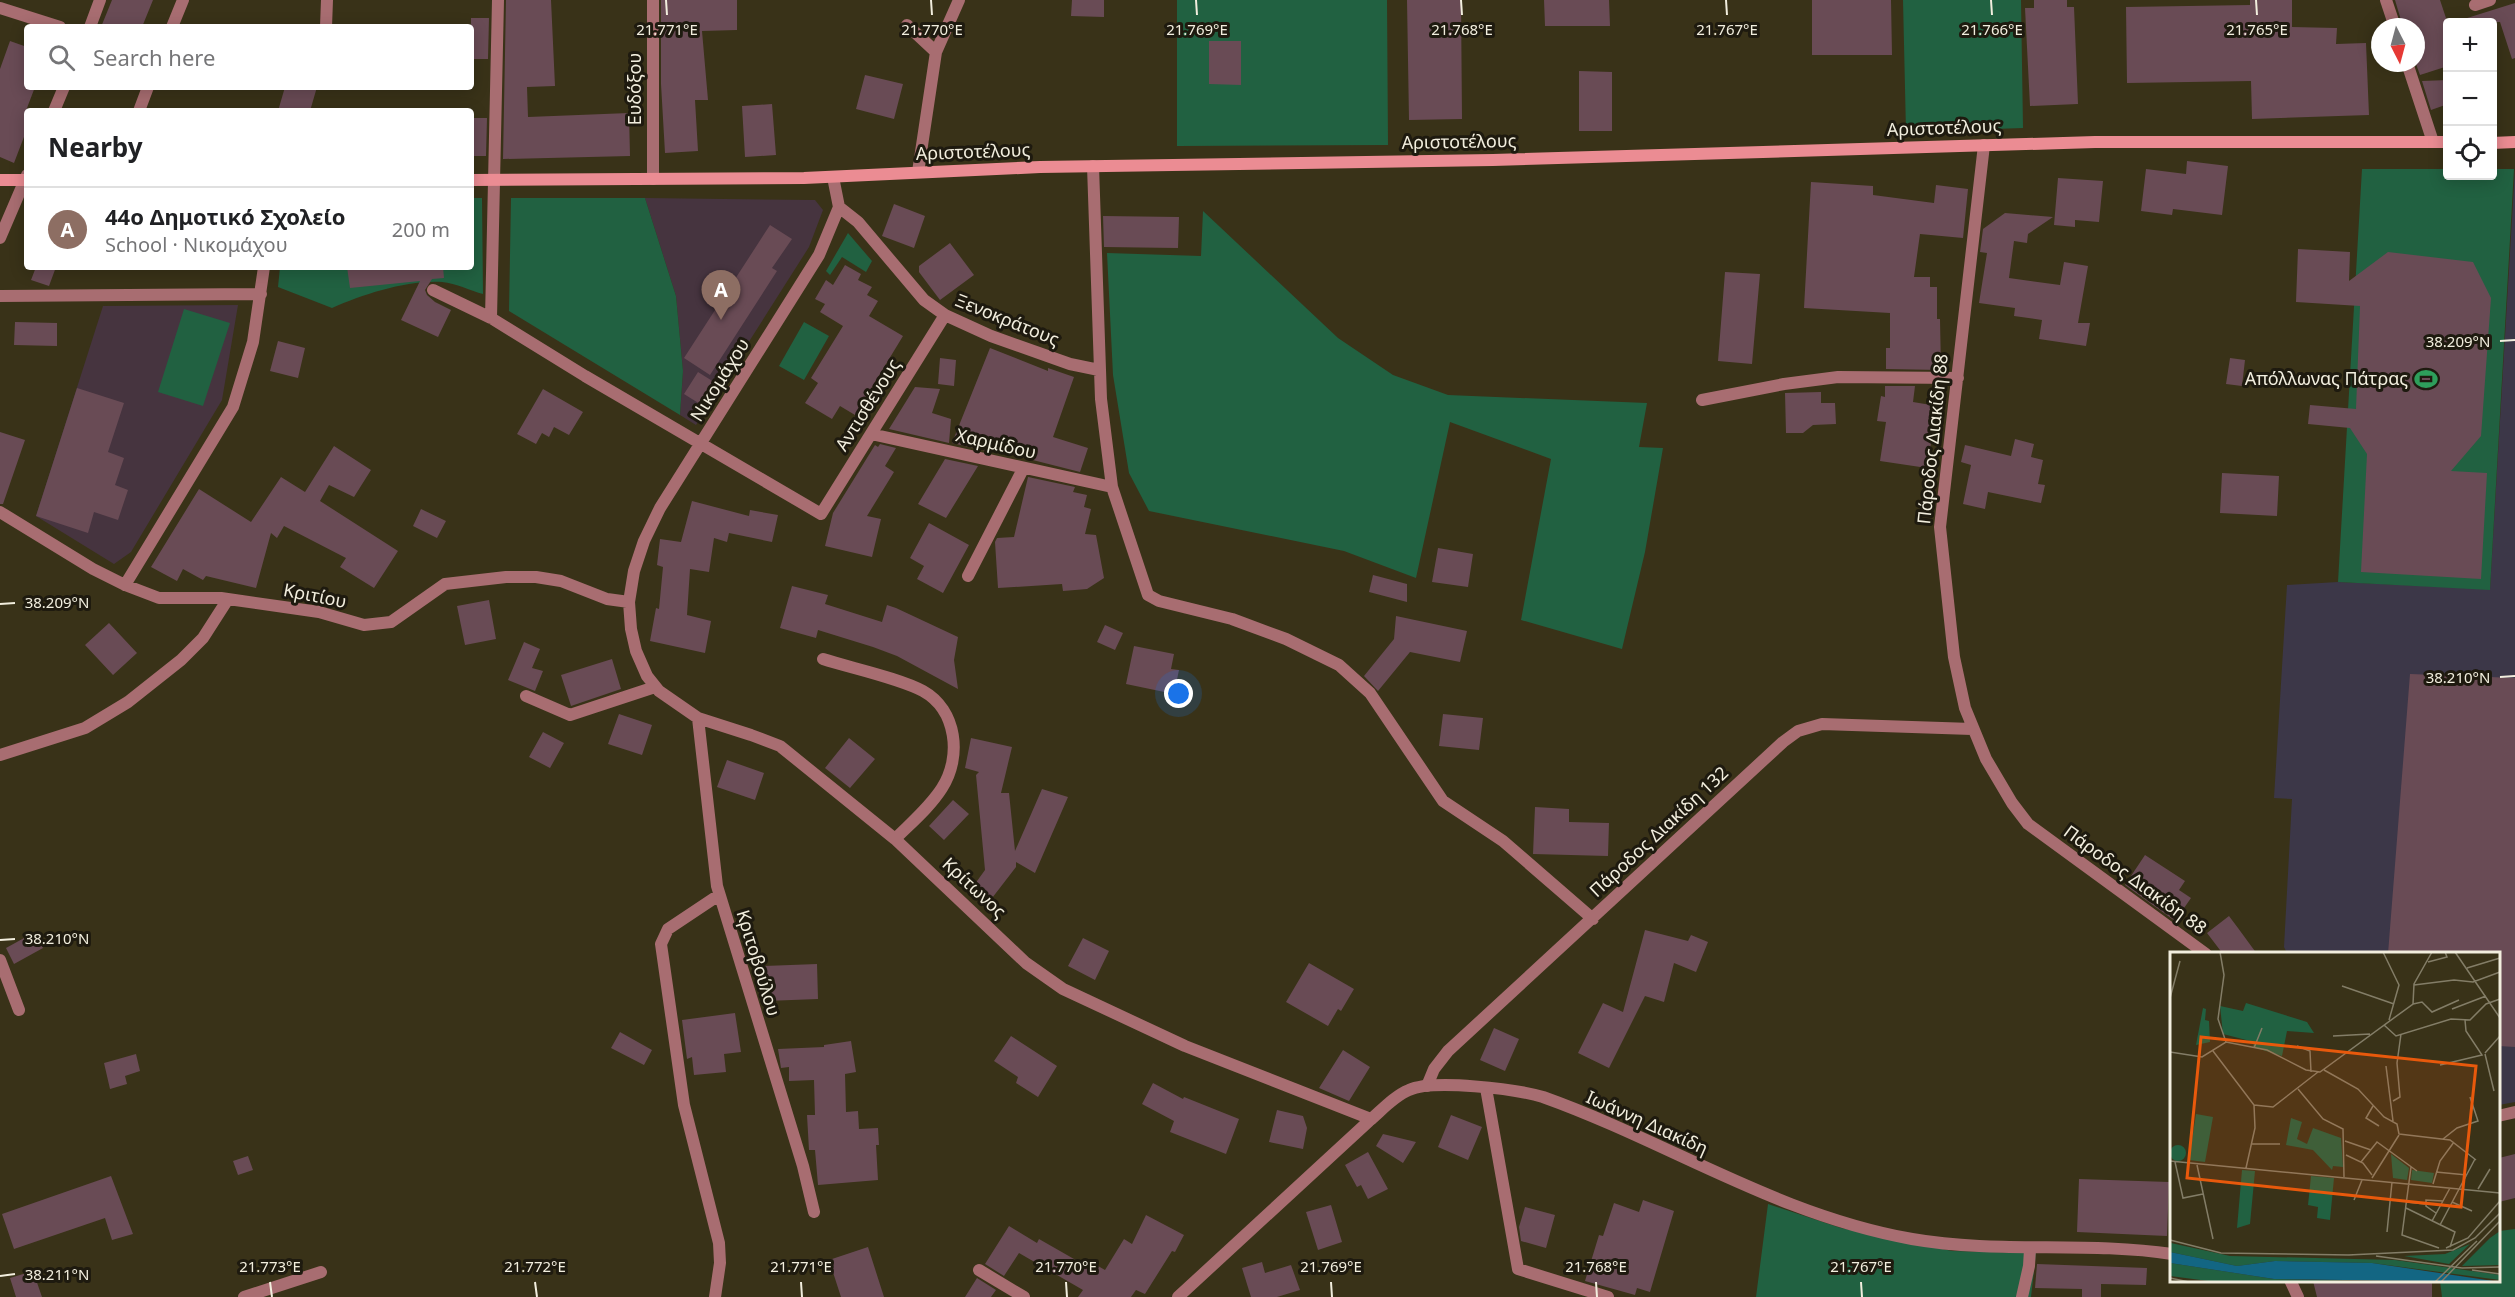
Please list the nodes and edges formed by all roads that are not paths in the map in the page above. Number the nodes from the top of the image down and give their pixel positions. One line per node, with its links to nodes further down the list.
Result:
1 (100, 0): 13 (street)
2 (183, 0): 14 (street)
3 (327, 0): 15 (street)
4 (498, 0): 32 (street)
5 (653, 0): 33 (street, Ευδόξου)
6 (959, 0): 17 (street)
7 (2386, 0): 11 (street)
8 (2490, 0): 9 (street)
9 (2475, 5)
10 (9, 7): 12 (street)
11 (2392, 18)
12 (52, 24)
13 (91, 24)
14 (173, 24)
15 (326, 24)
16 (907, 25): 17 (street)
17 (936, 52): 29 (street)
18 (2410, 72): 23 (street)
19 (63, 90): 21 (street)
20 (147, 90): 22 (street)
21 (55, 108)
22 (140, 108)
23 (2433, 142): 24 (main road, Αριστοτέλους); 27 (main road, Αριστοτέλους)
24 (2443, 142)
25 (2497, 142): 26 (main road)
26 (2515, 142)
27 (1984, 145): 28 (main road, Αριστοτέλους); 46 (street, Πάροδος Διακίδη 88)
28 (1094, 166): 29 (main road, Αριστοτέλους); 45 (street)
29 (918, 172): 30 (main road, Αριστοτέλους)
30 (833, 177): 33 (main road, Αριστοτέλους); 37 (street)
31 (24, 178): 34 (main road)
32 (495, 179): 33 (main road, Αριστοτέλους); 35 (main road, Αριστοτέλους); 44 (street)
33 (653, 179)
34 (0, 180)
35 (474, 180)
36 (24, 183): 38 (street)
37 (839, 207): 43 (street, Ξενοκράτους); 49 (street, Νικομάχου)
38 (0, 238)
39 (264, 270): 41 (street)
40 (433, 290): 44 (street)
41 (261, 294): 42 (street); 54 (street)
42 (0, 296)
43 (945, 315): 45 (street, Ξενοκράτους); 48 (street, Αντισθένους)
44 (491, 318): 49 (street)
45 (1099, 370): 51 (street)
46 (1959, 378): 47 (street); 61 (street, Πάροδος Διακίδη 88)
47 (1702, 400)
48 (872, 434): 49 (street, Αντισθένους); 50 (street, Χαρμίδου)
49 (702, 444): 56 (street, Νικομάχου)
50 (1023, 468): 51 (street, Χαρμίδου); 53 (street)
51 (1112, 487): 65 (street)
52 (0, 512): 54 (street, Κριτίου)
53 (968, 576)
54 (125, 585): 55 (street, Κριτίου)
55 (228, 599): 56 (street, Κριτίου); 62 (street)
56 (629, 602): 58 (street, Κρίτωνος)
57 (823, 659): 63 (street)
58 (655, 687): 59 (street); 60 (street, Κρίτωνος)
59 (526, 696)
60 (698, 718): 63 (street, Κρίτωνος); 64 (street, Κριτοβούλου)
61 (1972, 729): 65 (street, Πάροδος Διακίδη 132); 66 (street, Πάροδος Διακίδη 88)
62 (0, 755)
63 (895, 839): 73 (street, Κρίτωνος)
64 (719, 895): 74 (street, Κριτοβούλου); 81 (street)
65 (1593, 919): 69 (street, Πάροδος Διακίδη 132)
66 (2203, 952)
67 (0, 960): 68 (street)
68 (19, 1010)
69 (1427, 1086): 70 (street, Ιωάννη Διακίδη); 73 (street, Ιωάννη Διακίδη)
70 (1486, 1088): 75 (street, Ιωάννη Διακίδη); 84 (street)
71 (2515, 1112): 72 (street)
72 (2500, 1116)
73 (1371, 1119): 83 (street, Ιωάννη Διακίδη)
74 (814, 1212)
75 (2030, 1249): 76 (street, Ιωάννη Διακίδη); 85 (street)
76 (2170, 1254)
77 (979, 1270): 82 (street)
78 (321, 1272): 80 (street)
79 (2290, 1282): 86 (street)
80 (244, 1297)
81 (715, 1297)
82 (1024, 1297)
83 (1178, 1297)
84 (1608, 1297)
85 (2022, 1297)
86 (2298, 1297)

